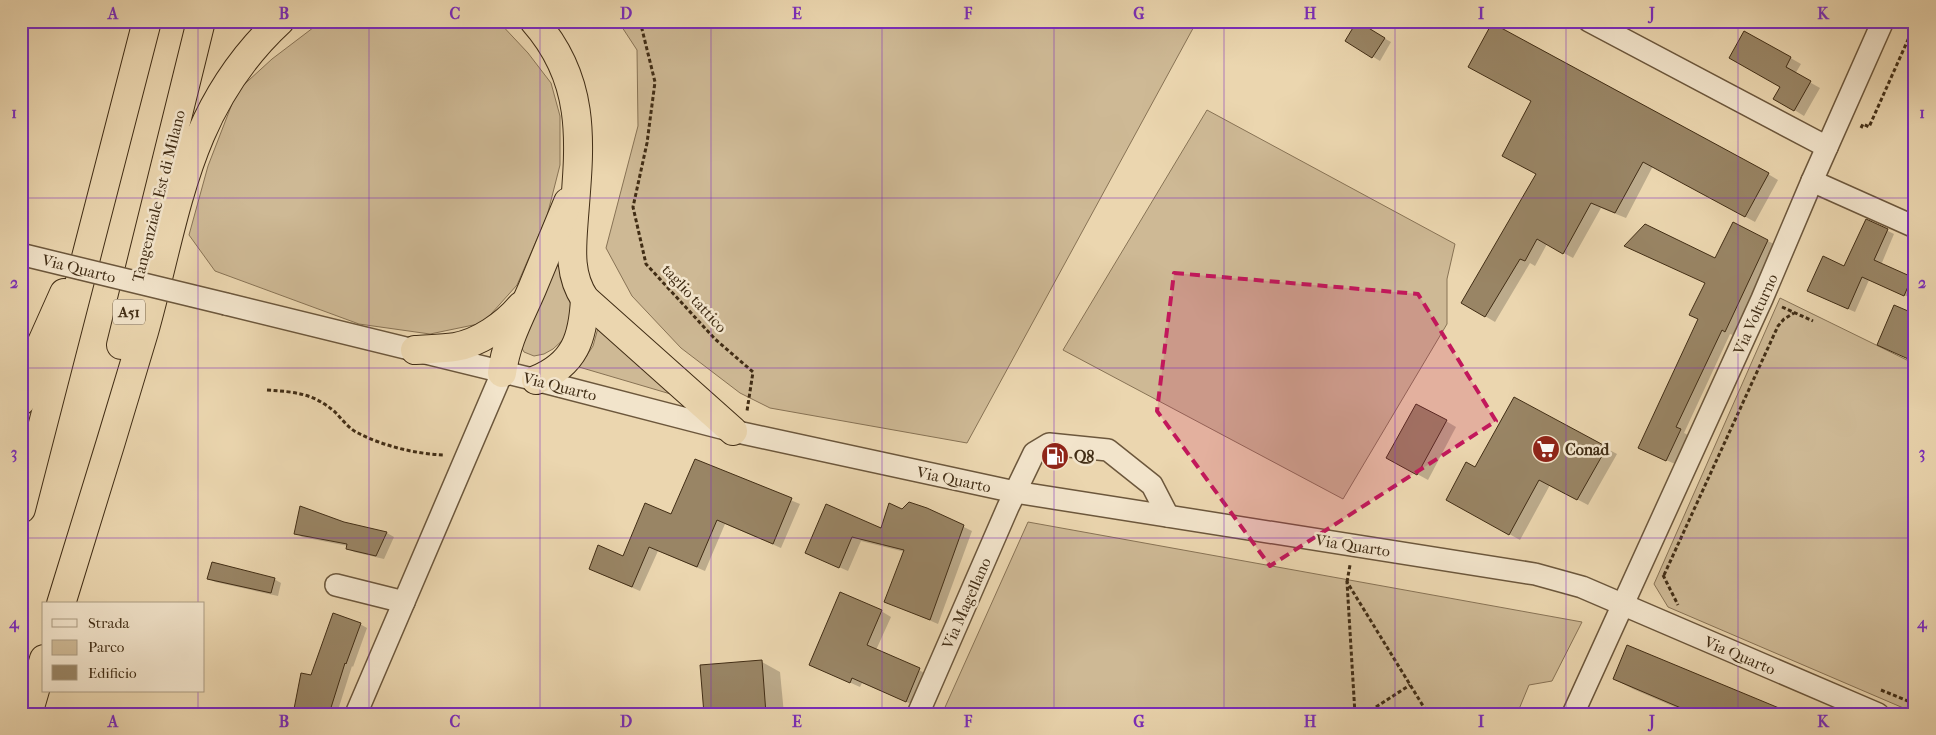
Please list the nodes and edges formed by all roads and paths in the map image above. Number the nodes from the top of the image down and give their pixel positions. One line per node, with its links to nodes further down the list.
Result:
1 (147, 21): 13 (highway)
2 (201, 21): 34 (highway, Tangenziale Est di Milano / A51)
3 (280, 21): 35 (highway)
4 (534, 21): 11 (highway)
5 (640, 21): 26 (path, taglio tattico)
6 (1589, 21): 10 (street)
7 (1884, 21): 10 (street, Via Volturno)
8 (1915, 24): 9 (path)
9 (1859, 132)
10 (1827, 147): 12 (street, Via Volturno)
11 (578, 180): 17 (highway); 18 (highway)
12 (1812, 181): 14 (street); 31 (street, Via Volturno)
13 (94, 226): 25 (highway); 29 (highway)
14 (1915, 228)
15 (23, 255): 21 (street, Via Quarto, bridge)
16 (1786, 298): 19 (path)
17 (585, 299): 23 (highway); 26 (highway)
18 (527, 300): 21 (highway); 22 (highway)
19 (1794, 313): 20 (path); 32 (path)
20 (1813, 321)
21 (415, 350): 22 (street, Via Quarto)
22 (502, 373): 23 (street, Via Quarto); 27 (street)
23 (536, 380): 26 (street, Via Quarto)
24 (267, 390): 27 (path)
25 (21, 401)
26 (740, 433): 28 (street, Via Quarto)
27 (466, 456): 36 (street)
28 (1015, 492): 30 (street, Via Quarto); 30 (street, Via Magellano); 43 (street, Via Magellano)
29 (21, 509)
30 (1168, 516): 37 (street, Via Quarto)
31 (1640, 564): 32 (path); 37 (street, Via Volturno)
32 (1664, 575): 38 (path)
33 (336, 585): 36 (street)
34 (57, 602)
35 (62, 602)
36 (404, 602): 42 (street)
37 (1621, 605): 38 (street, Via Quarto); 47 (street, Via Volturno)
38 (1670, 626): 48 (street, Via Quarto)
39 (42, 665): 41 (highway)
40 (1410, 686): 44 (path); 45 (path); 46 (path)
41 (28, 714)
42 (356, 714)
43 (918, 714)
44 (1355, 714)
45 (1365, 714)
46 (1428, 714)
47 (1573, 714)
48 (1878, 714)

